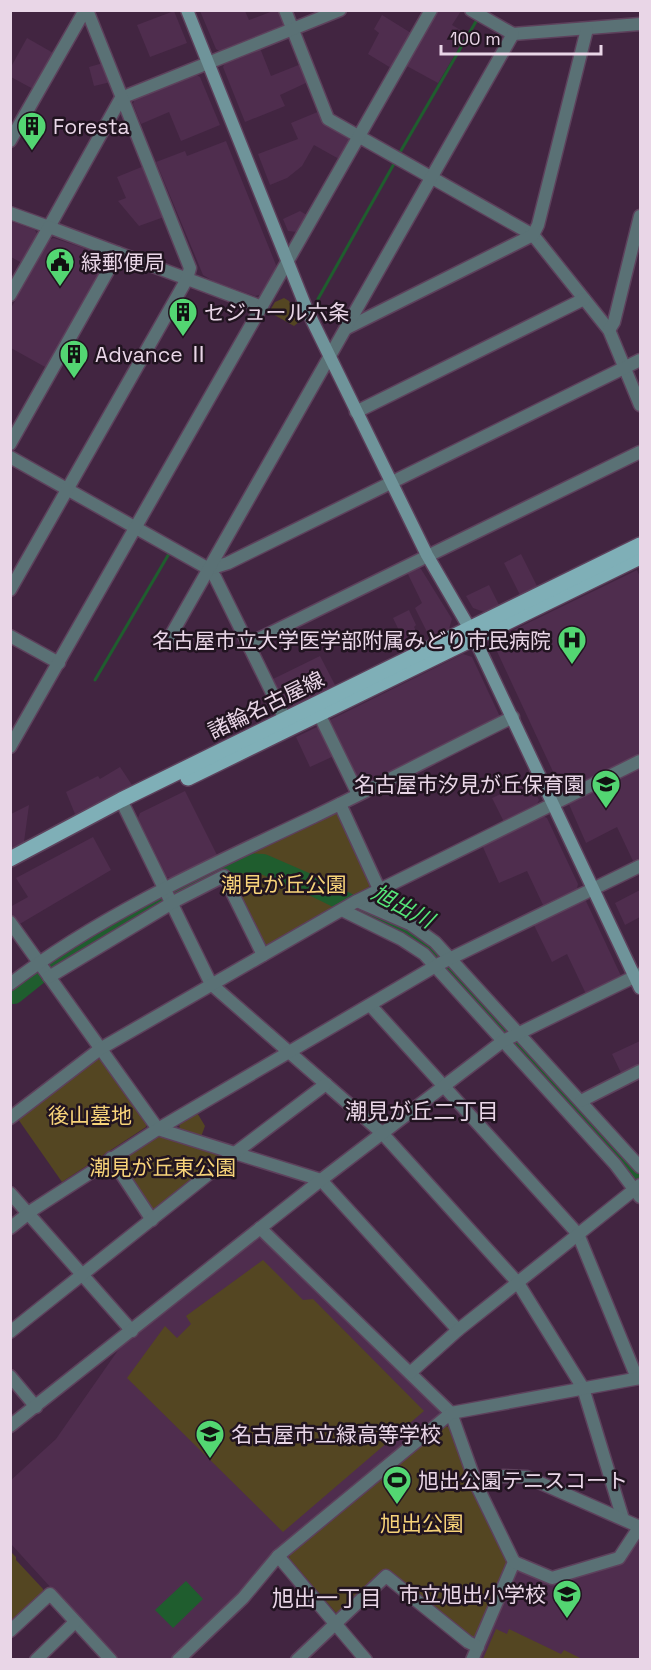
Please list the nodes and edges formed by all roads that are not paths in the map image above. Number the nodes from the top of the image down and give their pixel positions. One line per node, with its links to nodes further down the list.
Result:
1 (86, 10): 12 (street); 14 (street)
2 (187, 10): 11 (street)
3 (285, 10): 9 (street)
4 (339, 10): 9 (street)
5 (431, 10): 13 (street)
6 (471, 10): 10 (street)
7 (640, 24): 8 (street)
8 (587, 28): 10 (street); 19 (street)
9 (292, 29): 11 (street); 13 (street)
10 (513, 34): 15 (street)
11 (208, 63): 12 (street); 21 (street)
12 (122, 98): 18 (street); 22 (street)
13 (359, 136): 15 (street); 21 (street)
14 (10, 141)
15 (432, 177): 19 (street); 26 (street)
16 (10, 213): 18 (street)
17 (640, 216): 27 (street)
18 (49, 227): 20 (street); 23 (street)
19 (533, 235): 24 (street); 26 (street)
20 (118, 253): 22 (street); 33 (street)
21 (288, 262): 25 (street); 28 (street)
22 (187, 279): 25 (street); 37 (street)
23 (10, 295)
24 (584, 299): 27 (street); 32 (street)
25 (261, 307): 38 (street)
26 (346, 328): 28 (street)
27 (609, 330): 30 (street)
28 (329, 357): 32 (street); 41 (street)
29 (640, 360): 30 (street)
30 (625, 368): 31 (street); 36 (street)
31 (640, 405)
32 (356, 412): 36 (street)
33 (10, 444)
34 (640, 452): 39 (street)
35 (10, 457): 37 (street)
36 (391, 482): 39 (street); 41 (street)
37 (67, 490): 38 (street); 42 (street)
38 (136, 528): 41 (street); 47 (street)
39 (427, 555): 43 (street); 46 (street)
40 (640, 556): 43 (main road, 諸輪名古屋線)
41 (209, 569): 45 (street); 46 (street)
42 (10, 590)
43 (473, 634): 48 (main road, 諸輪名古屋線); 49 (street); 50 (main road, 諸輪名古屋線)
44 (10, 636): 47 (street)
45 (166, 644)
46 (248, 644): 50 (street)
47 (59, 663): 51 (street)
48 (319, 714): 53 (street); 54 (main road, 諸輪名古屋線)
49 (513, 717): 53 (street); 56 (street)
50 (285, 719): 54 (main road, 諸輪名古屋線)
51 (10, 747)
52 (640, 761): 56 (street)
53 (358, 794): 55 (street)
54 (123, 804): 57 (main road, 諸輪名古屋線); 59 (main road, 諸輪名古屋線); 62 (street)
55 (340, 804): 60 (street); 62 (street)
56 (553, 804): 60 (street); 61 (street)
57 (10, 859)
58 (640, 866): 61 (street)
59 (10, 870)
60 (379, 889): 63 (street)
61 (594, 889): 66 (street); 68 (street)
62 (169, 896): 65 (street); 67 (street); 67 (street); 70 (street)
63 (350, 905): 65 (street); 66 (street); 66 (street)
64 (10, 922): 67 (street)
65 (263, 955): 70 (street)
66 (443, 962): 72 (street); 73 (street); 73 (street)
67 (44, 970): 69 (street); 74 (street)
68 (638, 975): 71 (street); 73 (street)
69 (10, 984)
70 (211, 984): 74 (street); 75 (street)
71 (640, 988)
72 (370, 1005): 75 (street); 78 (street)
73 (510, 1037): 78 (street); 79 (street); 87 (street)
74 (100, 1049): 80 (street); 81 (street)
75 (290, 1052): 77 (street); 81 (street)
76 (640, 1071): 79 (street)
77 (326, 1084): 82 (street); 83 (street)
78 (444, 1085): 82 (street); 93 (street)
79 (580, 1101): 85 (street)
80 (10, 1118)
81 (158, 1129): 83 (street); 84 (street)
82 (382, 1133): 86 (street); 95 (street)
83 (235, 1153): 86 (street); 90 (street)
84 (111, 1158): 89 (street); 90 (street)
85 (640, 1167)
86 (321, 1180): 92 (street); 96 (street)
87 (639, 1190): 93 (street)
88 (10, 1193): 89 (street)
89 (28, 1213): 91 (street); 94 (street)
90 (152, 1220): 94 (street)
91 (10, 1228)
92 (260, 1228): 97 (street); 99 (street)
93 (578, 1234): 95 (street); 101 (street)
94 (82, 1275): 97 (street); 98 (street)
95 (518, 1284): 96 (street); 102 (street)
96 (458, 1330): 99 (street)
97 (132, 1331): 103 (street)
98 (10, 1332)
99 (410, 1373): 104 (street)
100 (10, 1376): 103 (street)
101 (639, 1378): 102 (street)
102 (583, 1388): 104 (street); 107 (street)
103 (36, 1407): 105 (street)
104 (451, 1413): 106 (street); 109 (street)
105 (10, 1426)
106 (477, 1486): 107 (street); 110 (street)
107 (623, 1519): 108 (street)
108 (640, 1526): 110 (street)
109 (278, 1556): 112 (street); 117 (street)
110 (514, 1562): 114 (street)
111 (75, 1622): 113 (street); 115 (street); 116 (street)
112 (335, 1623): 114 (street); 118 (street); 119 (street)
113 (10, 1631)
114 (478, 1647): 120 (street)
115 (36, 1659)
116 (111, 1659)
117 (178, 1659)
118 (297, 1659)
119 (366, 1659)
120 (472, 1659)

